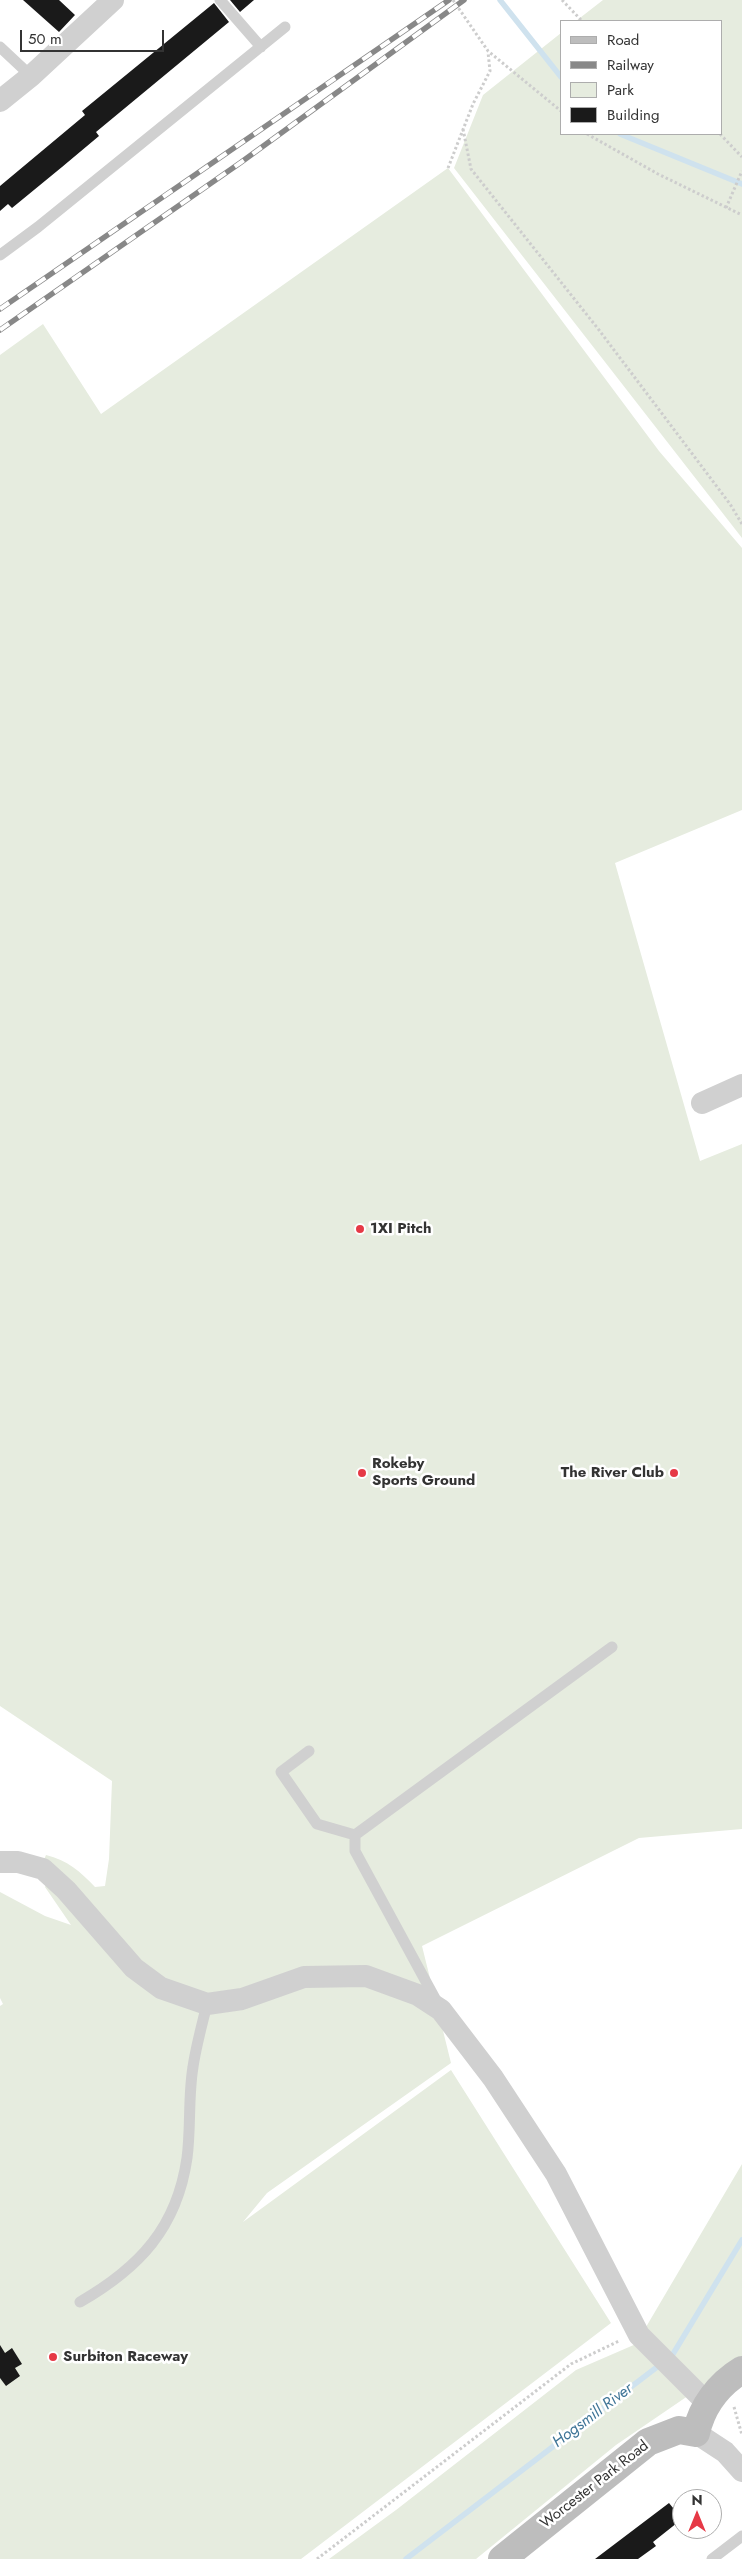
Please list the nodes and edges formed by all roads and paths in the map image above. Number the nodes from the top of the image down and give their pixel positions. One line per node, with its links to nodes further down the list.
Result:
1 (220, 0): 8 (lane)
2 (453, 0): 9 (path)
3 (562, 0): 5 (path)
4 (109, 1): 10 (street)
5 (581, 20)
6 (285, 27): 8 (lane)
7 (0, 47): 10 (lane)
8 (261, 47): 21 (lane)
9 (488, 51): 12 (path); 13 (path)
10 (31, 76): 11 (street)
11 (0, 101)
12 (560, 110)
13 (463, 130): 17 (path); 22 (path)
14 (589, 135): 19 (path)
15 (721, 135): 16 (path)
16 (742, 157)
17 (448, 168)
18 (742, 171): 19 (path)
19 (726, 208): 20 (path)
20 (742, 215)
21 (0, 255)
22 (742, 524)
23 (742, 1085): 24 (street)
24 (702, 1103)
25 (612, 1647): 27 (lane)
26 (309, 1751): 27 (lane)
27 (355, 1835): 30 (lane)
28 (0, 1862): 29 (street)
29 (207, 2004): 30 (street); 31 (lane)
30 (441, 2010): 32 (street)
31 (80, 2302)
32 (639, 2335): 34 (street); 40 (path)
33 (742, 2370): 34 (main road)
34 (708, 2404): 37 (main road)
35 (735, 2414): 36 (path)
36 (742, 2416)
37 (696, 2433): 38 (street); 41 (main road, Worcester Park Road)
38 (742, 2471)
39 (742, 2536): 42 (lane)
40 (317, 2559)
41 (502, 2559)
42 (712, 2559)

